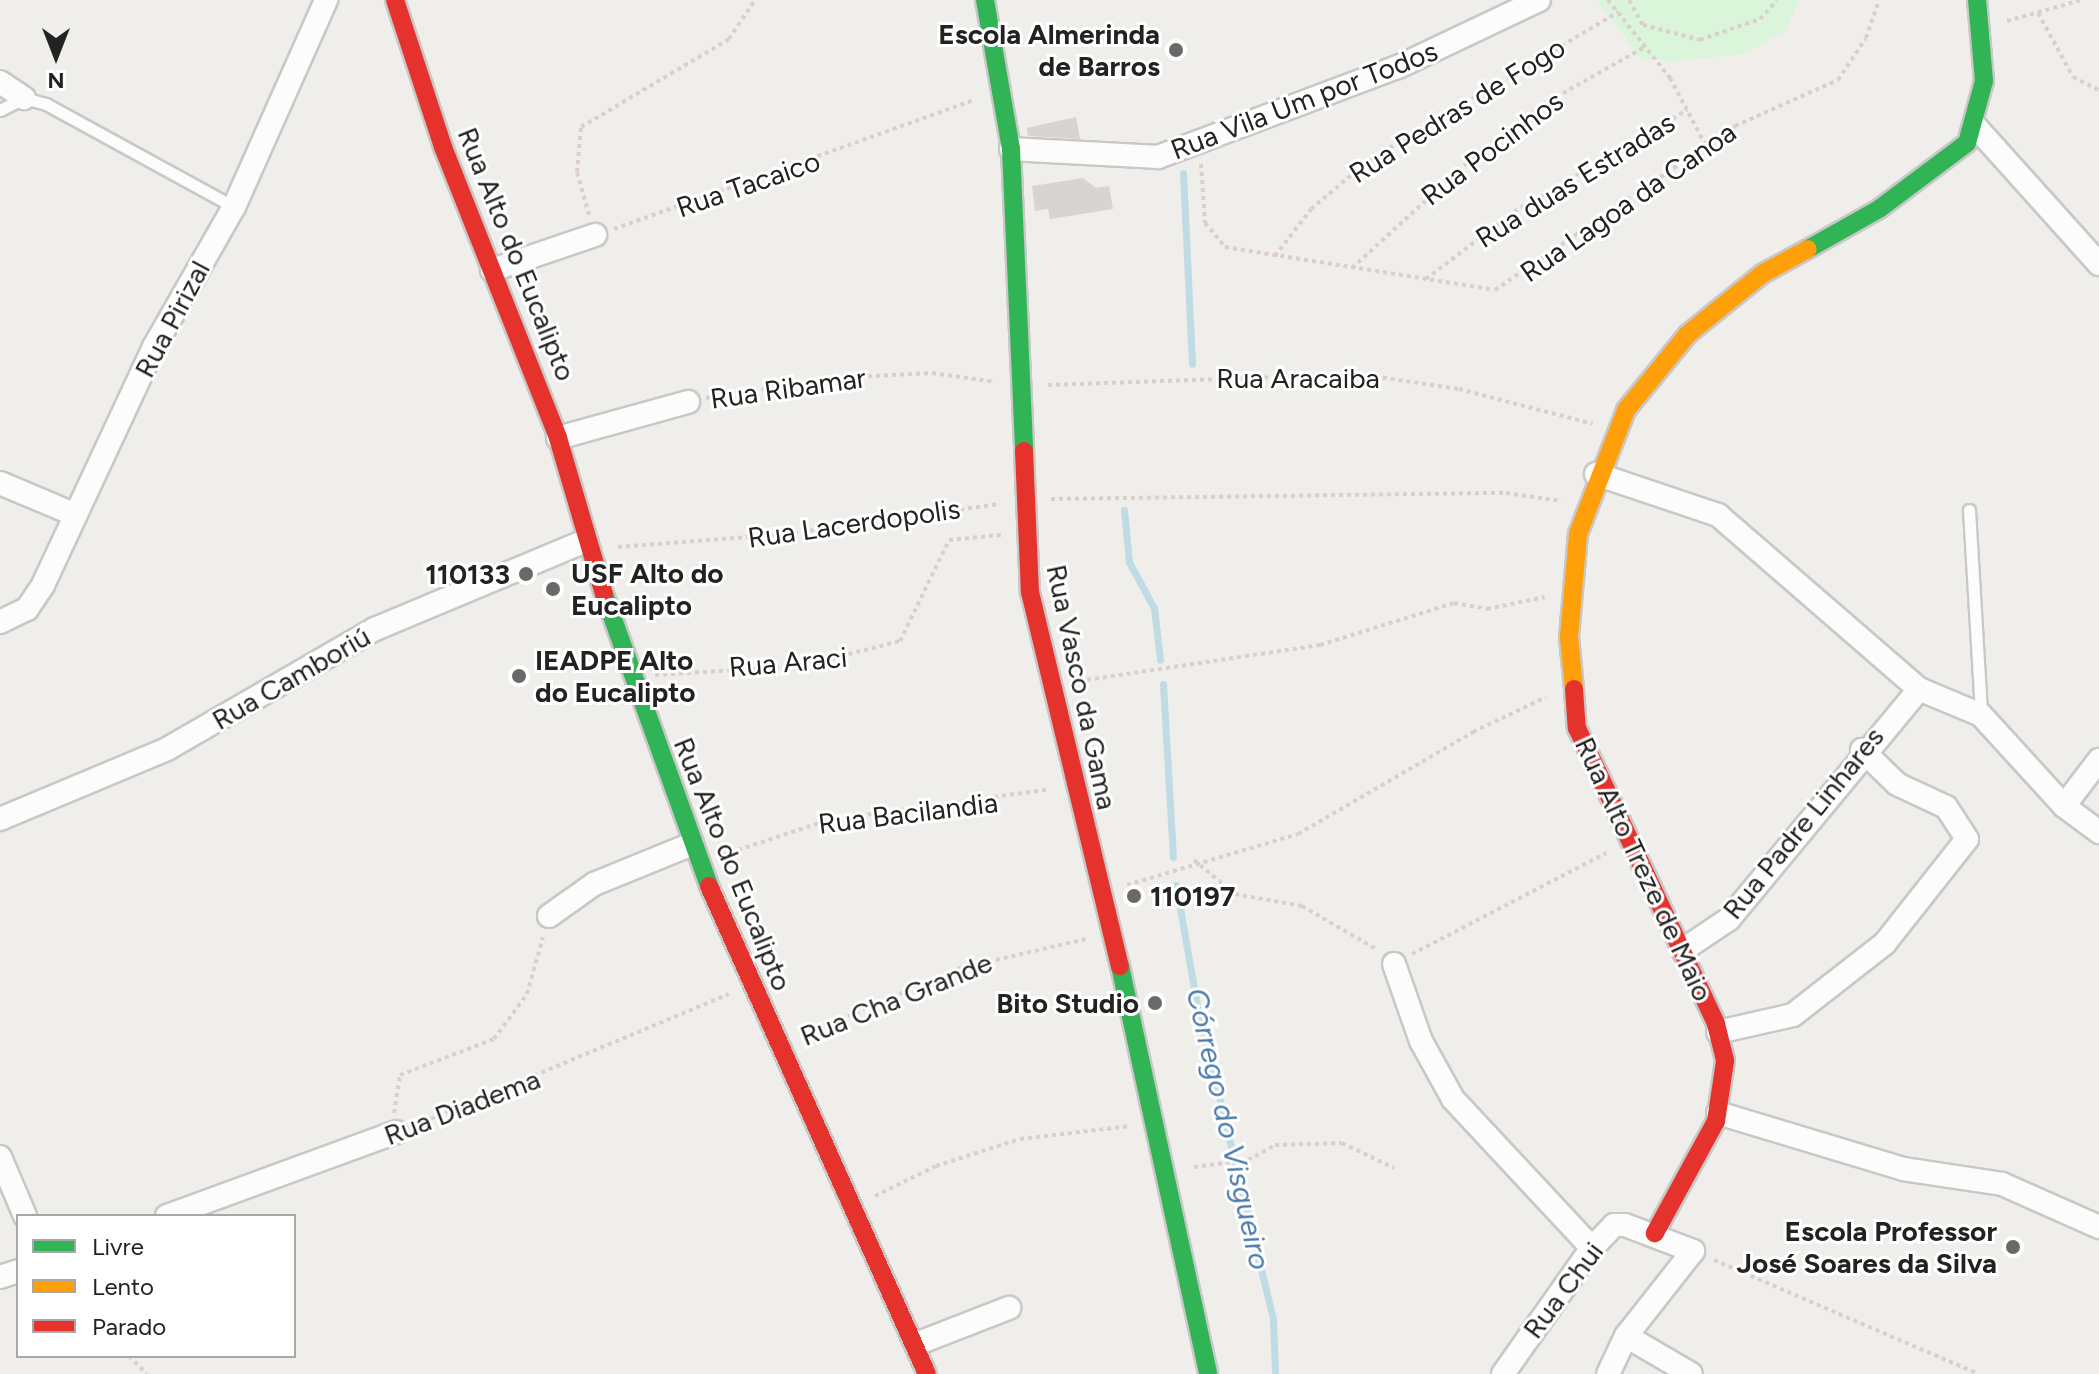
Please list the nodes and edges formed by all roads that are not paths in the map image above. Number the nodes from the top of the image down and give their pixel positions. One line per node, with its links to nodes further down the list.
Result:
1 (326, 0): 11 (street, Rua Pirizal)
2 (395, 0): 14 (street, Rua Alto do Eucalipto)
3 (985, 0): 10 (street, Rua Vasco da Gama)
4 (1539, 0): 10 (street, Rua Vila Um por Todos)
5 (1977, 0): 9 (street)
6 (0, 82): 7 (street)
7 (24, 98): 8 (lane); 11 (lane)
8 (0, 110)
9 (1976, 127): 13 (street); 17 (street, Rua Alto Treze de Maio)
10 (1011, 149): 47 (street, Rua Vasco da Gama)
11 (234, 207): 20 (street, Rua Pirizal)
12 (595, 235): 14 (street)
13 (2099, 264)
14 (492, 270): 16 (street, Rua Alto do Eucalipto)
15 (688, 402): 16 (street, Rua Ribamar)
16 (558, 438): 21 (street, Rua Alto do Eucalipto)
17 (1596, 474): 23 (street); 32 (street, Rua Alto Treze de Maio)
18 (0, 483): 20 (street)
19 (1969, 510): 24 (lane)
20 (76, 515): 22 (street, Rua Pirizal)
21 (587, 548): 28 (street, Rua Camboriú); 30 (street, Rua Alto do Eucalipto)
22 (0, 622)
23 (1919, 689): 24 (street); 25 (street, Rua Padre Linhares)
24 (1981, 715): 27 (street)
25 (1862, 750): 32 (street, Rua Padre Linhares); 34 (street)
26 (2099, 760): 27 (street)
27 (2064, 806): 29 (street)
28 (0, 819)
29 (2099, 832)
30 (692, 844): 31 (street); 45 (street, Rua Alto do Eucalipto)
31 (549, 916)
32 (1683, 950): 34 (street, Rua Alto Treze de Maio)
33 (1394, 964): 42 (street)
34 (1718, 1032): 35 (street, Rua Alto Treze de Maio)
35 (1718, 1113): 40 (street); 41 (street, Rua Alto Treze de Maio)
36 (396, 1132): 39 (street, Rua Diadema)
37 (0, 1157): 38 (street)
38 (24, 1214)
39 (172, 1214)
40 (2099, 1227)
41 (1655, 1233): 42 (street, Rua Chui); 44 (street, Rua Chui)
42 (1592, 1248): 48 (street, Rua Chui)
43 (1009, 1308): 45 (street)
44 (1626, 1336): 49 (street); 50 (street)
45 (916, 1344): 46 (street, Rua Alto do Eucalipto)
46 (927, 1374)
47 (1208, 1374)
48 (1503, 1374)
49 (1608, 1374)
50 (1691, 1374)

